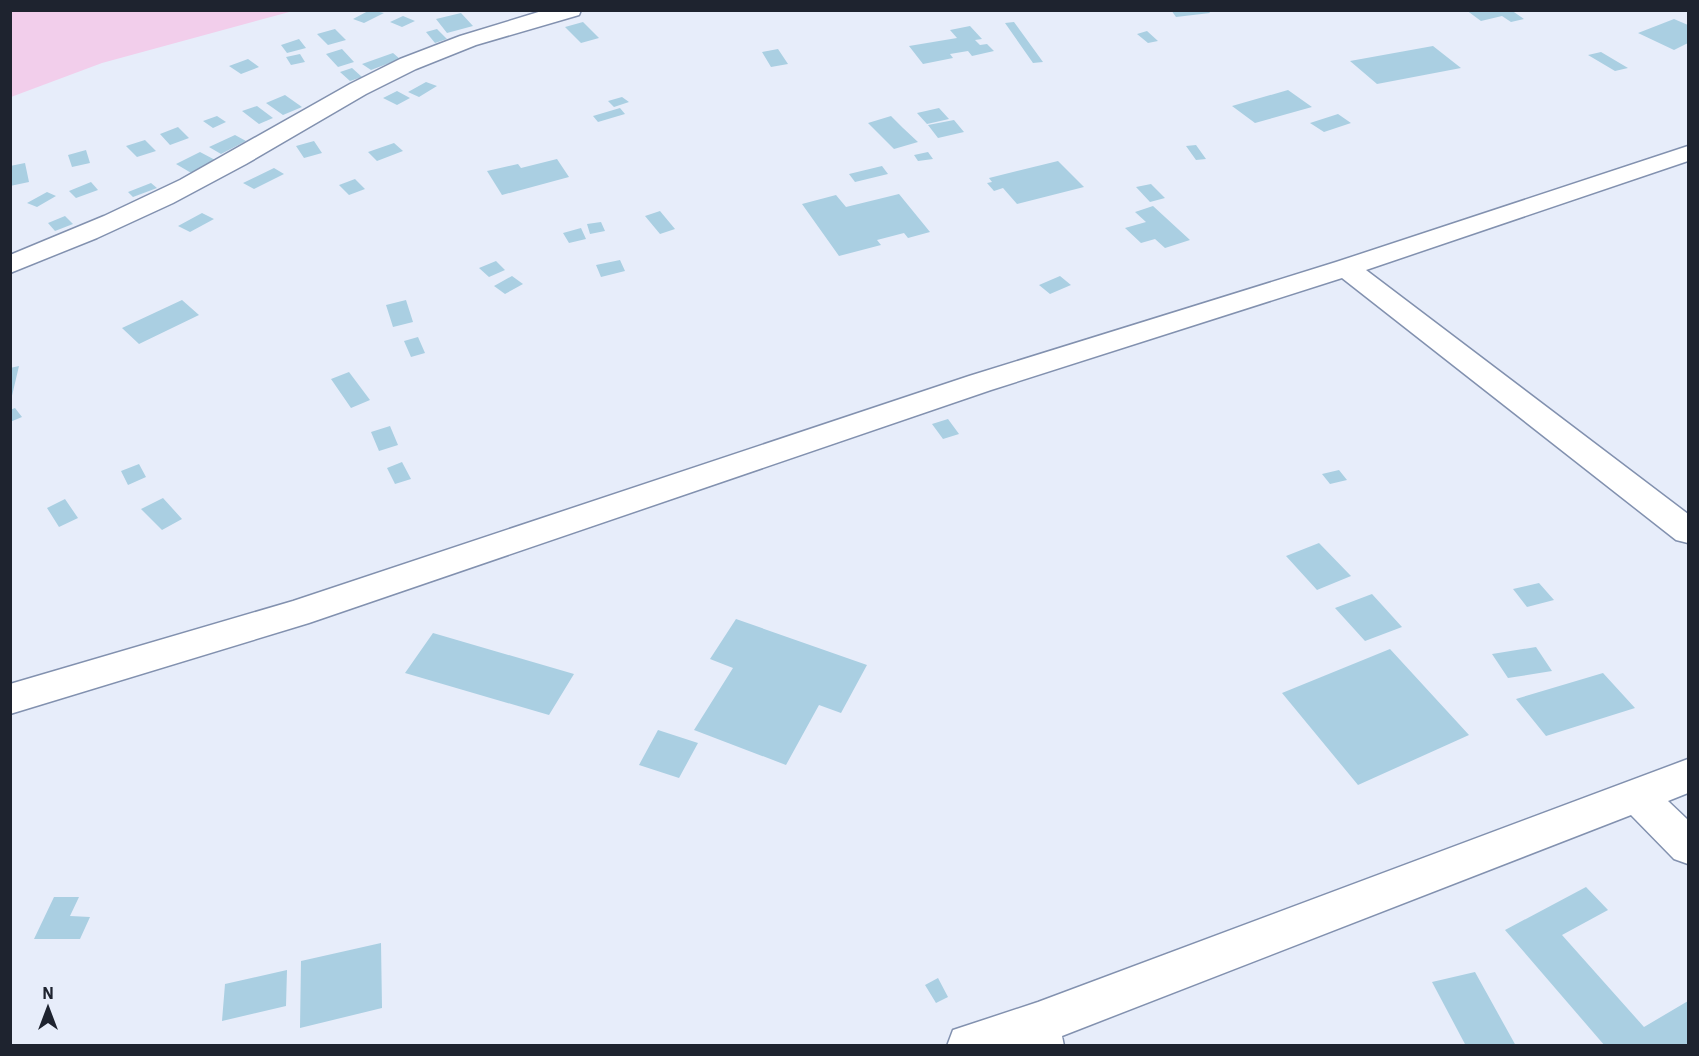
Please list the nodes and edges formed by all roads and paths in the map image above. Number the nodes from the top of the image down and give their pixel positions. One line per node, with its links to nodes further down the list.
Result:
1 (572, 10): 3 (main road)
2 (1689, 153): 4 (main road)
3 (10, 265)
4 (1346, 268): 5 (main road); 6 (main road)
5 (1689, 531)
6 (10, 699)
7 (1689, 776): 8 (main road)
8 (1638, 797): 9 (main road); 10 (main road)
9 (1689, 846)
10 (1040, 1035): 11 (main road)
11 (969, 1046)

